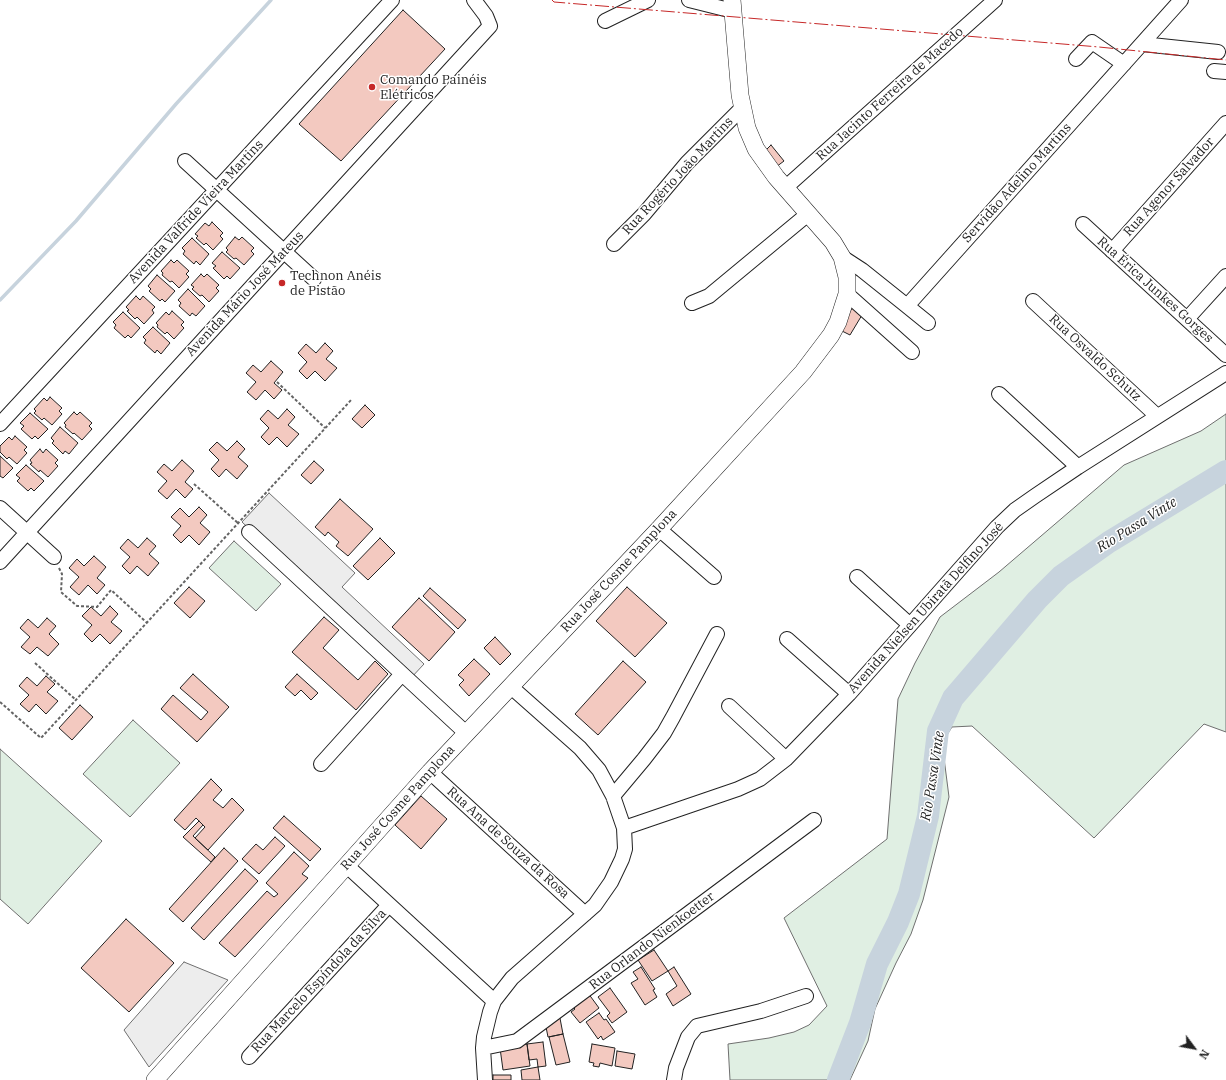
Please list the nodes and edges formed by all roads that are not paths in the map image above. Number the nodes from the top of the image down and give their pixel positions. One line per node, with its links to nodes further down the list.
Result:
1 (392, 0): 17 (street, Avenida Valfride Vieira Martins)
2 (474, 0): 22 (street, Avenida Mário José Mateus)
3 (648, 0): 8 (street)
4 (689, 0): 7 (street)
5 (996, 0): 16 (street, Rua Jacinto Ferreira de Macedo)
6 (1181, 0): 9 (street, Servidão Adelino Martins)
7 (732, 6): 13 (main road, Rua José Cosme Pamplona)
8 (605, 21)
9 (1142, 44): 10 (street); 12 (street, Servidão Adelino Martins)
10 (1218, 52)
11 (1076, 59): 12 (street)
12 (1124, 64): 29 (street, Servidão Adelino Martins)
13 (742, 108): 16 (main road, Rua José Cosme Pamplona); 20 (street, Rua Rogério João Martins)
14 (1226, 123): 21 (street, Rua Agenor Salvador)
15 (185, 161): 17 (street)
16 (786, 188): 18 (main road, Rua José Cosme Pamplona)
17 (216, 190): 22 (street); 37 (street, Avenida Valfride Vieira Martins)
18 (808, 214): 23 (main road, Rua José Cosme Pamplona); 28 (street)
19 (1083, 224): 21 (street, Rua Érica Junkes Gorges)
20 (614, 244)
21 (1112, 251): 30 (street, Rua Érica Junkes Gorges)
22 (284, 252): 25 (street); 41 (street, Avenida Mário José Mateus)
23 (842, 257): 26 (main road, Rua José Cosme Pamplona); 29 (street)
24 (1226, 276): 30 (street)
25 (314, 279)
26 (847, 294): 32 (street); 40 (main road, Rua José Cosme Pamplona)
27 (1033, 301): 36 (street, Rua Osvaldo Schutz)
28 (692, 303)
29 (907, 306): 31 (street)
30 (1187, 319): 33 (street, Rua Érica Junkes Gorges)
31 (928, 323)
32 (912, 352)
33 (1226, 356)
34 (1226, 373): 36 (street, Avenida Nielsen Ubiratã Delfino José)
35 (999, 394): 38 (street)
36 (1157, 416): 38 (street, Avenida Nielsen Ubiratã Delfino José)
37 (0, 424)
38 (1078, 467): 47 (street, Avenida Nielsen Ubiratã Delfino José)
39 (0, 508): 41 (street)
40 (659, 529): 45 (street); 51 (main road, Rua José Cosme Pamplona)
41 (27, 532): 43 (street); 44 (street, Avenida Mário José Mateus)
42 (249, 532): 50 (street)
43 (54, 557)
44 (0, 562)
45 (714, 577)
46 (857, 577): 47 (street)
47 (910, 625): 52 (street, Avenida Nielsen Ubiratã Delfino José)
48 (717, 634): 58 (street)
49 (787, 639): 52 (street)
50 (402, 674): 54 (street); 56 (street)
51 (510, 686): 54 (main road, Rua José Cosme Pamplona); 58 (street)
52 (849, 694): 55 (street, Avenida Nielsen Ubiratã Delfino José)
53 (729, 706): 55 (street)
54 (466, 733): 57 (main road, Rua José Cosme Pamplona)
55 (786, 759): 60 (street, Avenida Nielsen Ubiratã Delfino José)
56 (320, 764)
57 (430, 772): 61 (main road, Rua José Cosme Pamplona); 63 (street, Rua Ana de Souza da Rosa)
58 (612, 796): 60 (street)
59 (814, 820): 66 (street, Rua Orlando Nienkoetter)
60 (624, 828): 63 (street)
61 (346, 865): 62 (street); 68 (main road, Rua José Cosme Pamplona)
62 (389, 905): 65 (street); 67 (street, Rua Marcelo Espíndola da Silva)
63 (585, 914): 65 (street)
64 (806, 996): 70 (street)
65 (494, 1001): 66 (street)
66 (484, 1048): 69 (street)
67 (249, 1057)
68 (155, 1080)
69 (485, 1080)
70 (674, 1080)

